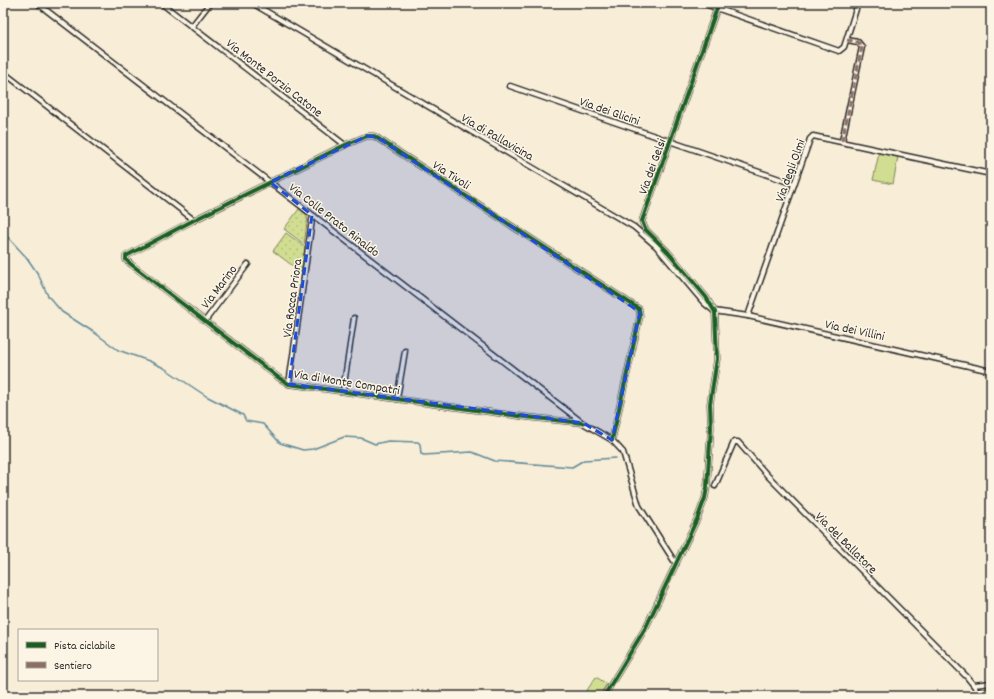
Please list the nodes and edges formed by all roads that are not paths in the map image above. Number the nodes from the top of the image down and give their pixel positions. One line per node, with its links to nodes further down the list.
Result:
1 (37, 3): 16 (street, Via Colle Prato Rinaldo)
2 (162, 3): 8 (street, Via Monte Porzio Catone)
3 (210, 3): 8 (street)
4 (252, 3): 22 (street, Via di Pallavicina)
5 (702, 3): 7 (street)
6 (858, 3): 9 (street)
7 (717, 8): 9 (street); 13 (street, Via dei Gelsi)
8 (192, 26): 14 (street, Via Monte Porzio Catone)
9 (847, 40): 12 (street)
10 (3, 72): 19 (street)
11 (510, 86): 13 (street, Via dei Glicini)
12 (842, 141): 15 (street, Via degli Olmi); 17 (street, Via degli Olmi)
13 (670, 142): 17 (street, Via dei Glicini); 22 (street, Via dei Gelsi)
14 (345, 144): 16 (street, Via Tivoli); 32 (street, Via Tivoli)
15 (991, 174)
16 (270, 182): 18 (street, Via Colle Prato Rinaldo); 19 (street, Via Tivoli)
17 (794, 184): 23 (street, Via degli Olmi)
18 (314, 216): 28 (street, Via Rocca Priora); 31 (street, Via Colle Prato Rinaldo)
19 (194, 220): 20 (street, Via Tivoli)
20 (125, 257): 25 (street, Via di Monte Compatri)
21 (248, 264): 25 (street, Via Marino)
22 (714, 311): 23 (street, Via dei Villini); 34 (street)
23 (748, 316): 27 (street, Via dei Villini)
24 (354, 318): 29 (street)
25 (204, 321): 28 (street, Via di Monte Compatri)
26 (405, 351): 30 (street)
27 (991, 371)
28 (289, 384): 29 (street, Via di Monte Compatri)
29 (343, 391): 30 (street, Via di Monte Compatri)
30 (397, 399): 31 (street, Via di Monte Compatri)
31 (583, 423): 32 (street, Via Colle Prato Rinaldo)
32 (612, 440): 34 (street)
33 (715, 486): 36 (street, Via del Ballatore)
34 (676, 564): 39 (street)
35 (991, 683): 36 (street)
36 (974, 686): 38 (street, Via del Ballatore)
37 (991, 692): 38 (main road)
38 (977, 695): 40 (main road)
39 (604, 696)
40 (969, 696)

